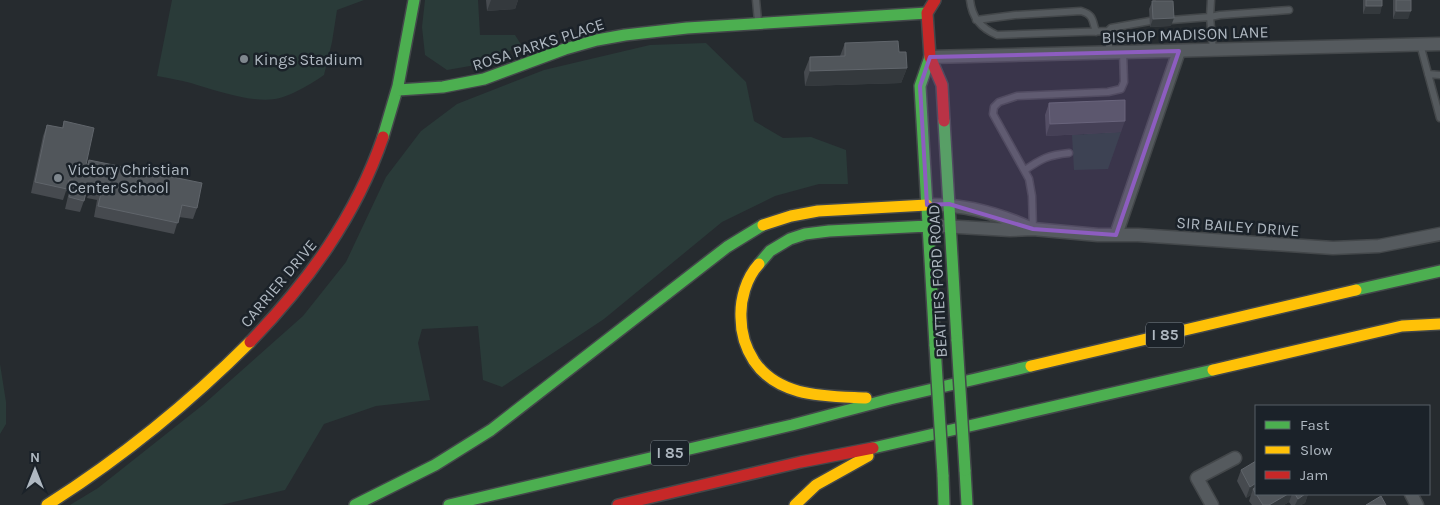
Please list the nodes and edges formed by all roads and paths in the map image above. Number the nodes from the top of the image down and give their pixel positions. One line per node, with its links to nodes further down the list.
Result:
1 (414, 0): 25 (main road, CARRIER DRIVE)
2 (756, 0): 13 (lane)
3 (916, 0): 8 (main road)
4 (935, 0): 8 (main road)
5 (970, 0): 10 (lane)
6 (1211, 0): 9 (lane)
7 (1289, 10): 9 (lane)
8 (927, 13): 13 (main road, ROSA PARKS PLACE); 22 (main road, BEATTIES FORD ROAD)
9 (1210, 17): 11 (lane); 18 (lane)
10 (976, 20): 15 (lane); 15 (lane)
11 (1171, 20)
12 (1150, 21): 14 (lane)
13 (758, 23): 25 (main road, ROSA PARKS PLACE)
14 (1109, 31): 15 (lane); 20 (lane)
15 (1096, 32)
16 (1420, 44): 17 (street, BISHOP MADISON LANE); 18 (street, BISHOP MADISON LANE); 23 (lane)
17 (1440, 44)
18 (1213, 50): 19 (street, BISHOP MADISON LANE)
19 (1179, 51): 21 (street, BISHOP MADISON LANE); 35 (street)
20 (1109, 52): 21 (street, BISHOP MADISON LANE); 22 (street, BISHOP MADISON LANE)
21 (1123, 52): 28 (lane)
22 (930, 57): 29 (main road, BEATTIES FORD ROAD); 30 (main road, BEATTIES FORD ROAD)
23 (1428, 74): 24 (lane); 26 (lane)
24 (1440, 75)
25 (398, 90): 43 (main road, CARRIER DRIVE)
26 (1440, 118)
27 (1068, 153): 28 (lane)
28 (1025, 170): 33 (lane)
29 (949, 204): 30 (street, SIR BAILEY DRIVE); 32 (main road, BEATTIES FORD ROAD); 33 (street, SIR BAILEY DRIVE)
30 (927, 205): 31 (main road, BEATTIES FORD ROAD); 44 (main road)
31 (928, 226): 32 (street, SIR BAILEY DRIVE); 40 (main road); 48 (main road, BEATTIES FORD ROAD, bridge)
32 (950, 226): 33 (street, SIR BAILEY DRIVE); 49 (main road, BEATTIES FORD ROAD, bridge)
33 (1033, 229): 35 (street, SIR BAILEY DRIVE)
34 (1440, 234): 35 (street, SIR BAILEY DRIVE)
35 (1116, 235)
36 (1440, 271): 40 (main road, I 85)
37 (1440, 316): 39 (main road, I 85)
38 (1440, 324): 39 (main road)
39 (1402, 326): 41 (main road, I 85)
40 (890, 399): 45 (main road, I 85)
41 (886, 446): 46 (main road, I 85); 47 (main road)
42 (1235, 458): 50 (street)
43 (48, 505)
44 (355, 505)
45 (449, 505)
46 (618, 505)
47 (795, 505)
48 (944, 505)
49 (966, 505)
50 (1212, 505)

